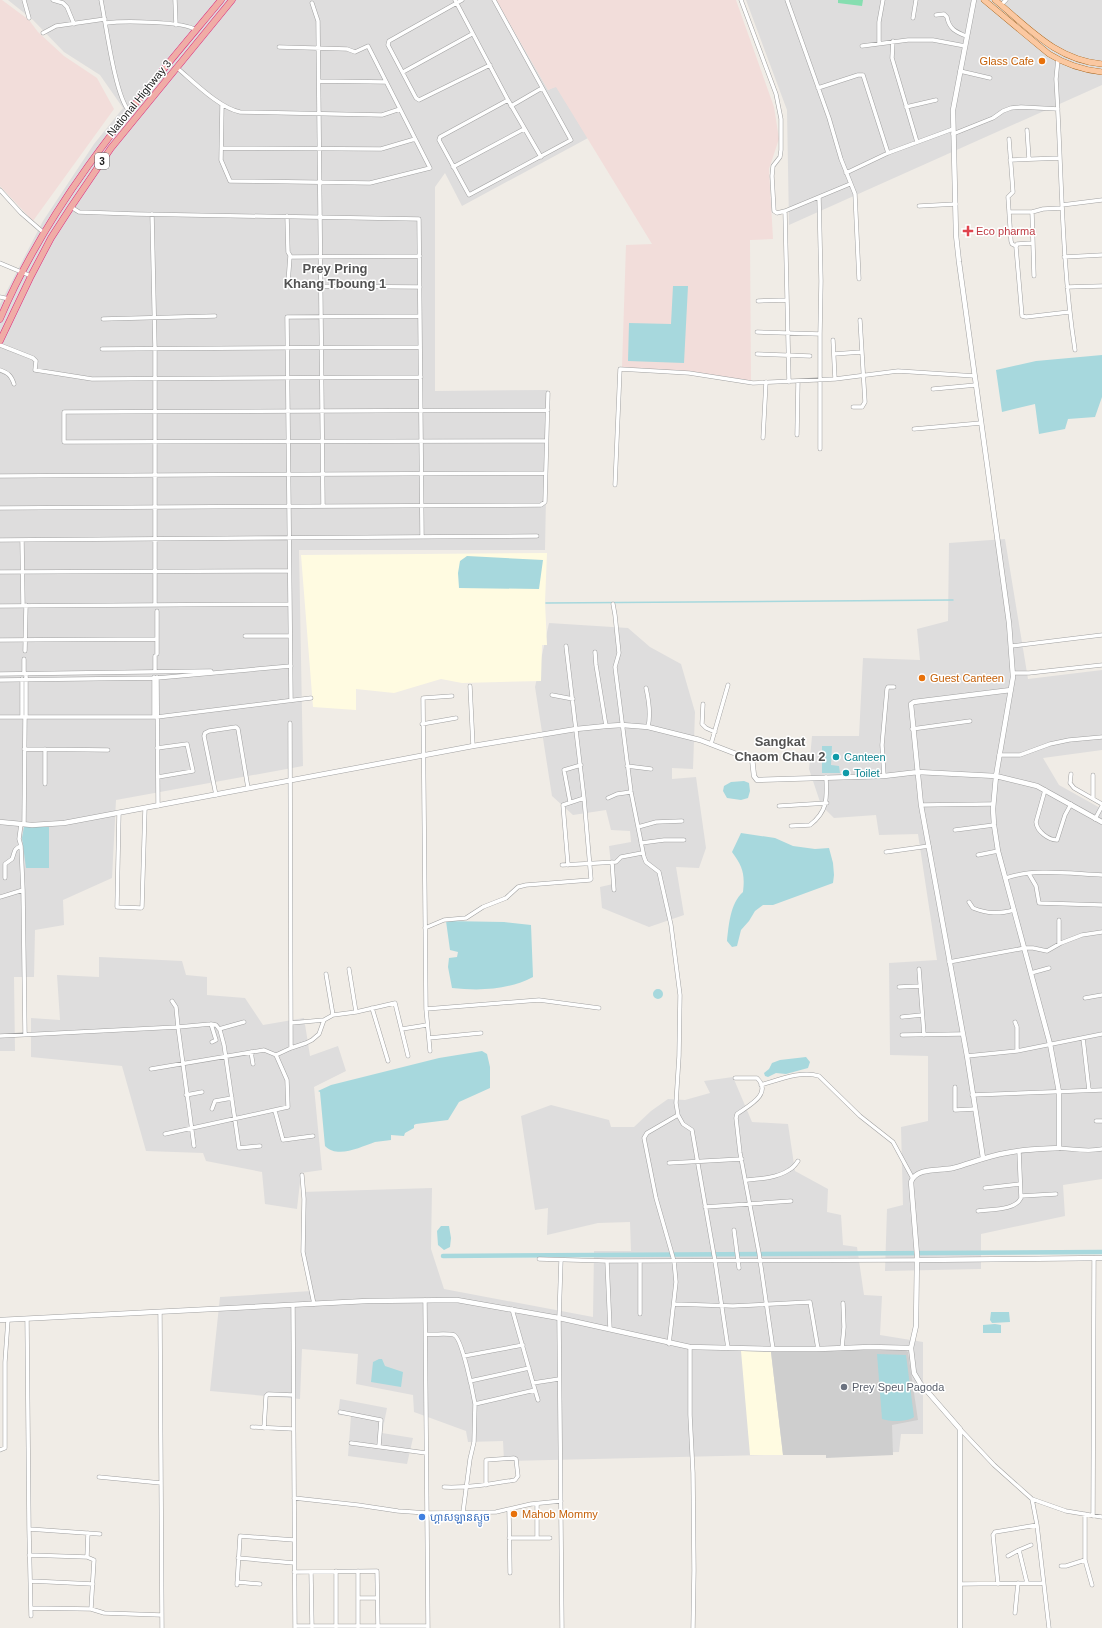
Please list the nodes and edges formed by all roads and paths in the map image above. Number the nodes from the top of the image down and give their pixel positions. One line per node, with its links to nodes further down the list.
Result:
1 (24, 0): 21 (street)
2 (53, 0): 24 (street)
3 (101, 0): 23 (street)
4 (175, 0): 25 (street)
5 (221, 0): 26 (highway, National Highway 3 / 3)
6 (232, 0): 39 (highway, National Highway 3 / 3)
7 (462, 0): 17 (street)
8 (494, 0): 46 (street)
9 (741, 0): 81 (street)
10 (787, 0): 47 (street)
11 (883, 0): 31 (street)
12 (916, 0): 22 (street)
13 (974, 0): 29 (street)
14 (984, 0): 36 (main road)
15 (995, 0): 19 (main road)
16 (1006, 0): 19 (street)
17 (456, 2): 28 (street); 41 (street)
18 (312, 3): 35 (street)
19 (1000, 4): 37 (main road)
20 (936, 15): 29 (street)
21 (29, 18)
22 (913, 18)
23 (105, 21): 24 (street); 25 (street); 55 (street)
24 (74, 24): 27 (street)
25 (176, 25): 26 (street)
26 (196, 30): 55 (highway, National Highway 3 / 3)
27 (43, 33)
28 (472, 34): 38 (street); 41 (street)
29 (966, 36): 33 (street)
30 (893, 42): 31 (street); 33 (street); 52 (street)
31 (879, 43): 32 (street)
32 (862, 46)
33 (965, 46): 40 (street)
34 (279, 47): 35 (street)
35 (318, 48): 44 (street); 45 (street)
36 (1058, 59): 42 (main road); 54 (street)
37 (1102, 64)
38 (490, 65): 41 (street); 48 (street)
39 (176, 67): 50 (street); 80 (highway, National Highway 3 / 3)
40 (960, 71): 43 (street); 59 (street)
41 (403, 72)
42 (1102, 72)
43 (990, 78)
44 (319, 81): 45 (street); 56 (street)
45 (386, 82): 53 (street)
46 (542, 88): 51 (street); 66 (street)
47 (818, 88): 65 (street); 71 (street)
48 (508, 100): 51 (street); 70 (street)
49 (936, 100): 52 (street)
50 (222, 105): 56 (street); 63 (street)
51 (511, 106): 57 (street)
52 (906, 107): 62 (street)
53 (400, 109): 56 (street); 60 (street)
54 (1058, 109): 59 (street); 67 (street)
55 (129, 111): 87 (highway, National Highway 3 / 3)
56 (319, 114): 64 (street)
57 (524, 129): 66 (street); 70 (street)
58 (1027, 130): 68 (street)
59 (953, 131): 62 (street); 77 (street)
60 (415, 139): 64 (street); 72 (street)
61 (1009, 139): 69 (street)
62 (917, 142): 65 (street)
63 (222, 148): 64 (street); 72 (street)
64 (320, 149): 72 (street)
65 (888, 153): 71 (street)
66 (541, 157): 70 (street)
67 (1060, 158): 68 (street); 79 (street)
68 (1028, 159): 69 (street)
69 (1010, 160): 82 (street)
70 (453, 167)
71 (846, 173): 73 (street)
72 (320, 182): 86 (street)
73 (850, 184): 75 (street); 99 (street)
74 (0, 190): 87 (street)
75 (819, 197): 81 (street); 118 (street)
76 (1102, 200): 79 (street)
77 (956, 204): 78 (street); 135 (street)
78 (919, 206)
79 (1062, 206): 83 (street); 94 (street)
80 (71, 207): 84 (street); 97 (highway, National Highway 3 / 3)
81 (785, 212): 107 (street)
82 (1010, 212): 83 (street); 89 (street)
83 (1032, 212): 88 (street)
84 (152, 214): 85 (street); 112 (street)
85 (287, 216): 86 (street); 91 (street)
86 (320, 216): 92 (street); 93 (street)
87 (44, 233): 96 (highway, National Highway 3 / 3)
88 (1032, 243): 89 (street); 98 (street)
89 (1016, 246): 108 (street)
90 (1102, 255): 94 (street)
91 (290, 256): 93 (street); 100 (street)
92 (420, 256): 93 (street); 102 (street)
93 (320, 257): 100 (street)
94 (1064, 257): 103 (street)
95 (0, 263): 96 (street)
96 (22, 272): 97 (street); 105 (highway, National Highway 3 / 3)
97 (31, 276): 120 (highway, National Highway 3 / 3)
98 (1034, 276)
99 (859, 279)
100 (321, 286): 102 (street); 111 (street)
101 (1102, 286): 103 (street)
102 (420, 287): 110 (street)
103 (1067, 287): 108 (street)
104 (0, 297): 105 (street)
105 (9, 299): 113 (highway, National Highway 3 / 3)
106 (758, 300): 107 (street)
107 (787, 300): 117 (street)
108 (1069, 312): 127 (street)
109 (215, 316): 112 (street)
110 (420, 316): 111 (street); 123 (street)
111 (321, 317): 122 (street); 124 (street)
112 (154, 318): 114 (street); 125 (street)
113 (0, 319)
114 (104, 319)
115 (860, 320): 128 (street)
116 (757, 332): 117 (street)
117 (788, 333): 118 (street); 131 (street)
118 (820, 334): 141 (street)
119 (833, 340): 130 (street)
120 (0, 341)
121 (0, 345): 140 (street)
122 (321, 347): 123 (street); 124 (street); 138 (street)
123 (420, 347): 136 (street)
124 (287, 348): 125 (street); 137 (street)
125 (155, 349): 126 (street); 140 (street)
126 (102, 350)
127 (1075, 350)
128 (861, 352): 130 (street); 134 (street)
129 (757, 354): 131 (street)
130 (834, 354): 139 (street)
131 (788, 356): 132 (street); 144 (street)
132 (810, 356)
133 (0, 370): 145 (street)
134 (862, 376): 135 (street); 139 (street); 149 (street)
135 (974, 376): 146 (street)
136 (421, 377): 138 (street); 154 (street)
137 (288, 378): 138 (street); 140 (street); 152 (street)
138 (322, 378): 153 (street)
139 (835, 379): 141 (street)
140 (155, 380): 151 (street)
141 (820, 380): 142 (street); 164 (street)
142 (798, 381): 144 (street); 157 (street)
143 (766, 382): 144 (street); 158 (street); 171 (street)
144 (789, 382)
145 (14, 384)
146 (976, 385): 147 (street); 155 (street)
147 (933, 389)
148 (548, 393): 150 (street)
149 (853, 407)
150 (548, 410): 154 (street); 160 (street)
151 (155, 411): 152 (street); 161 (street); 161 (street)
152 (288, 411): 153 (street); 162 (street)
153 (322, 411): 154 (street); 163 (street)
154 (421, 411): 159 (street)
155 (981, 423): 156 (street); 200 (street)
156 (914, 429)
157 (797, 435)
158 (763, 438)
159 (421, 441): 160 (street); 163 (street); 168 (street)
160 (546, 441): 165 (street)
161 (155, 442): 162 (street); 166 (street)
162 (288, 442): 163 (street); 169 (street)
163 (322, 442): 167 (street)
164 (820, 448)
165 (545, 473): 168 (street); 172 (street)
166 (155, 474): 169 (street); 170 (street); 175 (street)
167 (323, 474): 168 (street); 169 (street); 174 (street)
168 (422, 474): 172 (street)
169 (288, 475): 173 (street)
170 (0, 476)
171 (615, 485)
172 (422, 505): 174 (street); 177 (street)
173 (289, 506): 174 (street); 175 (street); 180 (street)
174 (323, 506)
175 (155, 507): 176 (street); 179 (street)
176 (0, 508)
177 (422, 536): 178 (street); 180 (street)
178 (537, 536)
179 (155, 538): 180 (street); 182 (street); 186 (street)
180 (289, 538): 183 (street)
181 (0, 540): 182 (street)
182 (22, 540): 185 (street)
183 (289, 571): 186 (street); 188 (street)
184 (0, 572): 185 (street)
185 (22, 572): 186 (street); 191 (street)
186 (155, 572): 187 (street)
187 (155, 604): 188 (street); 191 (street)
188 (290, 604): 195 (street)
189 (613, 604): 232 (street)
190 (0, 606): 191 (street)
191 (24, 606): 198 (street)
192 (157, 612): 196 (street)
193 (1102, 635): 200 (street)
194 (245, 636): 195 (street)
195 (290, 636): 205 (street)
196 (157, 639): 198 (street); 207 (street)
197 (0, 640): 198 (street)
198 (25, 640): 201 (street)
199 (566, 646): 222 (street)
200 (1011, 646): 208 (street)
201 (25, 651)
202 (595, 652): 233 (street)
203 (24, 659): 210 (street)
204 (1102, 665): 208 (street)
205 (291, 666): 206 (street); 223 (street)
206 (242, 670): 207 (street); 211 (street)
207 (155, 672): 210 (street); 211 (street)
208 (1013, 673): 218 (street)
209 (0, 674): 210 (street)
210 (24, 674): 213 (street)
211 (155, 678): 213 (street); 227 (street)
212 (0, 680): 213 (street)
213 (24, 680): 226 (street)
214 (728, 685): 237 (street)
215 (470, 686): 240 (street)
216 (894, 687): 253 (street)
217 (646, 688): 234 (street)
218 (1011, 690): 236 (street); 245 (street)
219 (552, 695): 222 (street)
220 (452, 696): 231 (street)
221 (312, 698): 223 (street)
222 (573, 699): 235 (street)
223 (291, 700): 227 (street)
224 (703, 704): 237 (street)
225 (0, 717): 226 (street)
226 (24, 717): 227 (street); 242 (street)
227 (156, 717): 241 (street)
228 (456, 718): 231 (street)
229 (970, 721): 236 (street)
230 (290, 723): 257 (street)
231 (422, 724): 246 (street)
232 (622, 725): 233 (street); 234 (street); 248 (street)
233 (606, 726): 235 (street)
234 (648, 727): 239 (street)
235 (576, 729): 240 (street); 247 (street)
236 (912, 729): 250 (street)
237 (715, 732): 239 (street)
238 (1102, 736): 245 (street)
239 (711, 744): 256 (street)
240 (473, 746): 246 (street)
241 (157, 748): 255 (street); 255 (street)
242 (24, 749): 243 (street); 280 (street)
243 (45, 749): 244 (street); 258 (street)
244 (108, 750)
245 (999, 755): 254 (street)
246 (423, 756): 257 (street); 308 (street)
247 (581, 765): 263 (street); 266 (street)
248 (627, 766): 249 (street); 261 (street)
249 (651, 769)
250 (918, 772): 253 (street); 254 (street); 270 (street)
251 (1071, 774): 265 (street)
252 (1093, 775): 265 (street)
253 (884, 776): 256 (street)
254 (996, 776): 260 (street); 268 (street)
255 (158, 777): 272 (street)
256 (826, 777): 267 (street)
257 (290, 780): 259 (street); 333 (street)
258 (45, 784)
259 (248, 788): 262 (street); 262 (street)
260 (1046, 790): 269 (street); 269 (street)
261 (631, 792): 264 (street); 283 (street)
262 (216, 795): 272 (street)
263 (584, 798): 266 (street); 294 (street)
264 (608, 798)
265 (1093, 799): 271 (street)
266 (570, 802): 296 (street)
267 (827, 803): 273 (street); 282 (street)
268 (993, 804): 270 (street); 281 (street)
269 (1071, 804): 276 (street)
270 (922, 805): 288 (street)
271 (1102, 805): 276 (street)
272 (158, 806): 274 (street)
273 (779, 806)
274 (145, 808): 275 (street); 275 (street)
275 (119, 813): 280 (street)
276 (1094, 819): 279 (street)
277 (682, 821): 283 (street)
278 (0, 822): 280 (street)
279 (1102, 822)
280 (23, 824): 287 (street)
281 (994, 825): 284 (street); 289 (street)
282 (791, 826)
283 (638, 827): 286 (street)
284 (955, 830)
285 (684, 840): 286 (street)
286 (641, 843): 291 (street)
287 (22, 846): 299 (street); 301 (street)
288 (929, 846): 290 (street); 312 (street)
289 (998, 851): 292 (street); 300 (street)
290 (886, 852)
291 (642, 853): 293 (street); 375 (street)
292 (978, 855)
293 (612, 862): 294 (street); 302 (street)
294 (590, 863): 296 (street); 308 (street)
295 (562, 865): 296 (street)
296 (568, 865)
297 (1029, 874): 298 (street); 300 (street); 305 (street)
298 (1102, 875)
299 (5, 878)
300 (1006, 878): 306 (street)
301 (23, 890): 303 (street); 340 (street)
302 (614, 890)
303 (0, 897)
304 (969, 902): 306 (street)
305 (1102, 905)
306 (1014, 910): 311 (street)
307 (1059, 920): 310 (street)
308 (425, 928): 325 (street)
309 (1102, 932): 310 (street)
310 (1059, 944): 311 (street)
311 (1025, 948): 312 (street); 316 (street)
312 (949, 962): 342 (street)
313 (1049, 968): 316 (street)
314 (349, 969): 326 (street)
315 (918, 969): 318 (street)
316 (1031, 973): 349 (street)
317 (326, 974): 327 (street)
318 (920, 986): 319 (street); 328 (street)
319 (899, 987)
320 (1102, 995): 321 (street)
321 (1085, 998)
322 (172, 1001): 336 (street)
323 (372, 1008): 326 (street); 338 (street); 358 (street)
324 (599, 1008): 325 (street)
325 (426, 1009): 335 (street)
326 (356, 1012): 327 (street)
327 (332, 1016): 330 (street)
328 (922, 1016): 329 (street); 344 (street)
329 (902, 1017)
330 (324, 1020): 333 (street); 350 (street)
331 (244, 1022): 337 (street)
332 (1015, 1022): 352 (street)
333 (291, 1023): 350 (street)
334 (211, 1024): 336 (street); 337 (street); 348 (street)
335 (428, 1025): 338 (street); 346 (street)
336 (178, 1027): 340 (street); 359 (street)
337 (219, 1029): 355 (street)
338 (402, 1029): 356 (street)
339 (481, 1033): 346 (street)
340 (25, 1034): 345 (street)
341 (902, 1034): 344 (street)
342 (962, 1034): 344 (street); 357 (street)
343 (1102, 1034): 347 (street)
344 (924, 1035)
345 (0, 1036)
346 (429, 1038): 351 (street)
347 (1083, 1038): 349 (street); 365 (street)
348 (212, 1042)
349 (1050, 1044): 352 (street); 368 (street)
350 (291, 1048): 354 (street)
351 (430, 1051)
352 (1018, 1051): 357 (street)
353 (251, 1052): 354 (street); 355 (street); 360 (street)
354 (276, 1055): 374 (street)
355 (226, 1056): 359 (street); 371 (street)
356 (408, 1056)
357 (967, 1056): 370 (street)
358 (388, 1061)
359 (183, 1063): 361 (street); 369 (street)
360 (253, 1064)
361 (151, 1069)
362 (735, 1078): 363 (street)
363 (761, 1085): 388 (street); 393 (street)
364 (955, 1088): 373 (street)
365 (1089, 1090): 366 (street); 368 (street)
366 (1102, 1090)
367 (202, 1092): 369 (street)
368 (1059, 1092): 370 (street); 384 (street)
369 (186, 1095): 379 (street)
370 (972, 1095): 373 (street)
371 (232, 1098): 372 (street); 376 (street)
372 (212, 1109)
373 (975, 1109): 387 (street)
374 (275, 1111): 376 (street); 381 (street)
375 (678, 1115): 390 (street); 405 (street)
376 (235, 1119): 379 (street); 383 (street)
377 (1096, 1121): 378 (street)
378 (1102, 1121)
379 (192, 1128): 380 (street); 382 (street)
380 (165, 1134)
381 (313, 1136)
382 (194, 1146)
383 (260, 1146)
384 (1059, 1148): 385 (street); 386 (street)
385 (1102, 1149)
386 (1019, 1151): 387 (street); 395 (street)
387 (983, 1158): 393 (street)
388 (742, 1159): 390 (street); 394 (street)
389 (798, 1161): 394 (street)
390 (698, 1162): 391 (street); 401 (street)
391 (669, 1163)
392 (302, 1175): 418 (street)
393 (912, 1177): 404 (street)
394 (746, 1180): 400 (street)
395 (1020, 1184): 396 (street); 398 (street)
396 (985, 1188)
397 (1056, 1194): 398 (street)
398 (1020, 1196): 402 (street)
399 (791, 1201): 400 (street)
400 (750, 1205): 401 (street); 407 (street)
401 (705, 1207): 406 (street)
402 (978, 1211)
403 (734, 1230): 411 (street)
404 (917, 1255): 407 (street); 408 (street); 437 (street)
405 (673, 1257): 406 (street); 414 (street); 419 (street)
406 (715, 1257): 411 (street); 422 (street)
407 (760, 1257): 411 (street); 420 (street)
408 (1094, 1258): 409 (street); 473 (street)
409 (1102, 1258)
410 (539, 1259): 412 (street)
411 (738, 1259): 415 (street)
412 (561, 1260): 413 (street); 426 (street)
413 (607, 1261): 414 (street); 430 (street)
414 (640, 1261): 425 (street)
415 (739, 1268)
416 (425, 1300): 418 (street); 423 (street); 431 (street)
417 (843, 1303): 436 (street)
418 (314, 1304): 421 (street)
419 (674, 1304): 422 (street); 432 (street)
420 (766, 1304): 422 (street); 438 (street); 439 (street)
421 (293, 1305): 424 (street); 448 (street)
422 (723, 1306): 435 (street)
423 (512, 1309): 426 (street); 433 (street)
424 (160, 1312): 427 (street); 461 (street)
425 (640, 1314)
426 (559, 1318): 430 (street); 444 (street)
427 (27, 1319): 429 (street); 476 (street)
428 (0, 1320): 429 (street)
429 (8, 1320): 442 (street)
430 (610, 1329): 432 (street)
431 (426, 1334): 440 (street); 459 (street)
432 (669, 1344): 434 (street)
433 (523, 1345): 440 (street); 443 (street)
434 (690, 1347): 435 (street); 521 (street)
435 (728, 1348): 438 (street)
436 (842, 1348): 437 (street); 439 (street)
437 (911, 1348): 455 (street)
438 (773, 1349): 439 (street)
439 (818, 1349)
440 (464, 1356): 445 (street)
441 (0, 1362): 442 (street)
442 (5, 1362): 458 (street)
443 (529, 1368): 445 (street); 446 (street)
444 (559, 1379): 446 (street); 467 (street)
445 (470, 1381): 450 (street)
446 (533, 1383): 447 (street)
447 (535, 1390): 449 (street); 450 (street)
448 (293, 1395): 453 (street); 454 (street)
449 (538, 1400)
450 (475, 1404): 464 (street)
451 (340, 1412): 457 (street)
452 (252, 1427): 453 (street)
453 (264, 1428): 454 (street)
454 (293, 1429): 465 (street)
455 (960, 1429): 466 (street); 503 (street)
456 (351, 1443): 457 (street)
457 (379, 1446): 459 (street)
458 (0, 1450)
459 (426, 1453): 471 (street)
460 (99, 1477): 461 (street)
461 (161, 1483): 511 (street)
462 (486, 1485): 462 (street); 464 (street)
463 (444, 1487): 464 (street)
464 (467, 1488): 470 (street)
465 (294, 1498): 471 (street); 482 (street)
466 (1032, 1499): 472 (street); 475 (street)
467 (560, 1501): 468 (street); 520 (street)
468 (537, 1504): 469 (street); 480 (street)
469 (509, 1510): 470 (street); 479 (street)
470 (463, 1512): 471 (street)
471 (427, 1513): 518 (street)
472 (1085, 1514): 473 (street); 489 (street)
473 (1093, 1516): 474 (street)
474 (1102, 1517)
475 (1037, 1525): 500 (street); 504 (street)
476 (29, 1529): 477 (street); 485 (street)
477 (88, 1533): 478 (street); 487 (street)
478 (100, 1534)
479 (509, 1538): 480 (street); 496 (street)
480 (537, 1538): 481 (street)
481 (550, 1538)
482 (294, 1540): 488 (street); 490 (street)
483 (1031, 1545): 484 (street)
484 (1019, 1550): 486 (street); 499 (street)
485 (29, 1555): 487 (street); 497 (street)
486 (1008, 1556)
487 (87, 1557): 501 (street)
488 (238, 1558): 490 (street); 502 (street)
489 (1085, 1560): 491 (street); 505 (street)
490 (294, 1563): 494 (street)
491 (1060, 1566)
492 (336, 1571): 493 (street); 495 (street); 515 (street)
493 (358, 1571): 506 (street); 507 (street)
494 (294, 1572): 495 (street); 513 (street)
495 (311, 1572): 514 (street)
496 (510, 1573)
497 (31, 1581): 501 (street); 508 (street)
498 (1018, 1583): 499 (street); 504 (street); 510 (street)
499 (1027, 1583): 500 (street)
500 (1043, 1583): 523 (street)
501 (93, 1584): 509 (street)
502 (260, 1584)
503 (960, 1584): 504 (street); 522 (street)
504 (998, 1584)
505 (1092, 1585)
506 (358, 1598): 507 (street); 516 (street)
507 (377, 1598): 517 (street)
508 (31, 1608): 509 (street); 512 (street)
509 (91, 1609): 511 (street)
510 (1015, 1613)
511 (162, 1615): 519 (street)
512 (31, 1616)
513 (295, 1627): 514 (street)
514 (312, 1627): 515 (street)
515 (336, 1627): 516 (street)
516 (358, 1627): 517 (street)
517 (378, 1627): 518 (street)
518 (428, 1627)
519 (162, 1628)
520 (562, 1628)
521 (693, 1628)
522 (960, 1628)
523 (1049, 1628)

